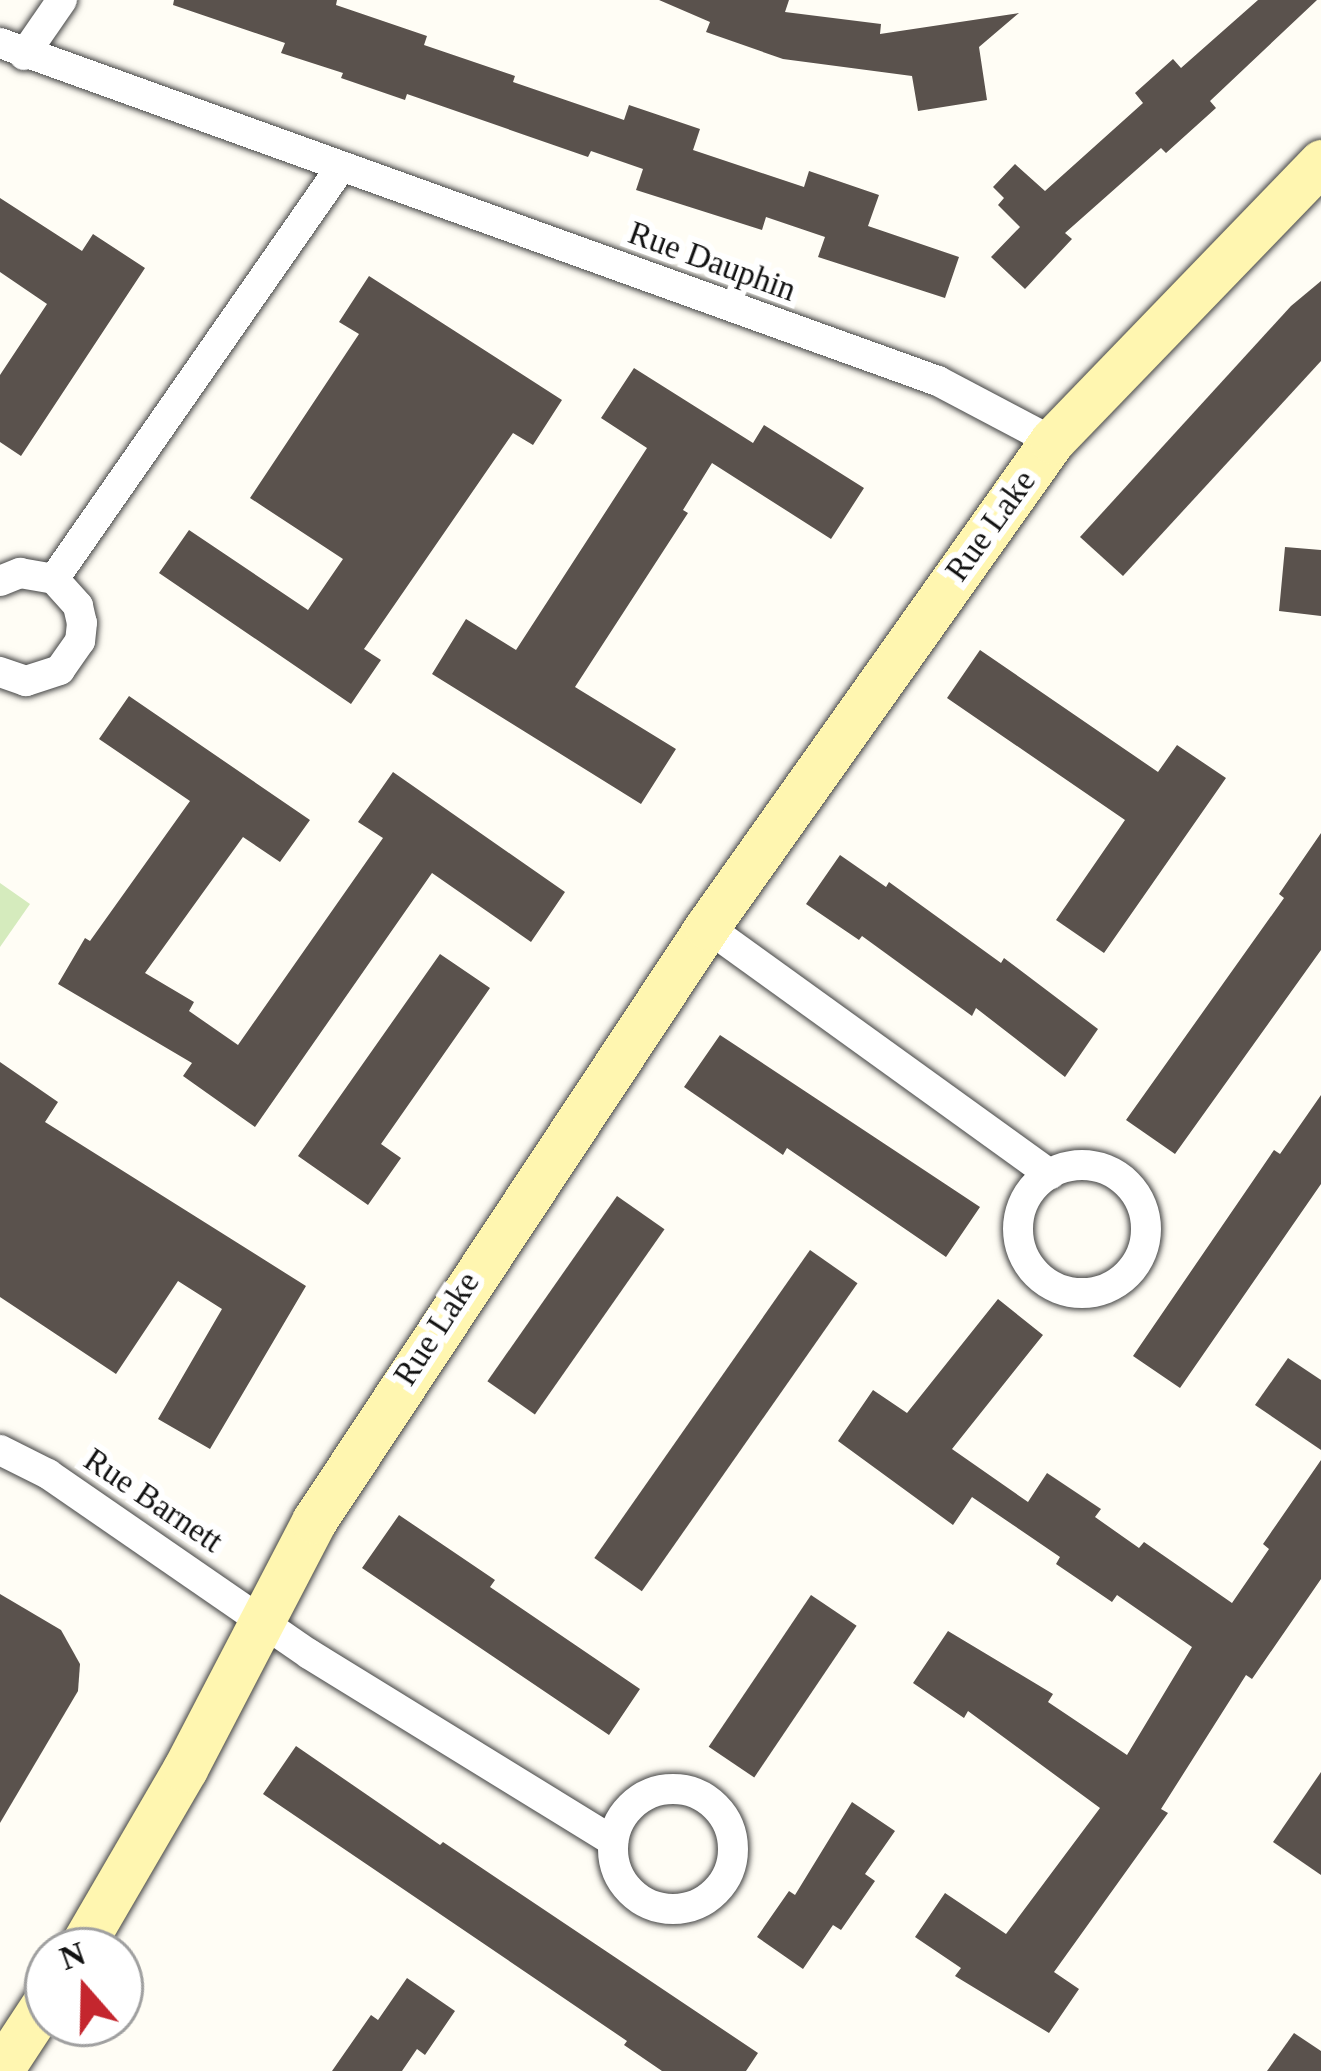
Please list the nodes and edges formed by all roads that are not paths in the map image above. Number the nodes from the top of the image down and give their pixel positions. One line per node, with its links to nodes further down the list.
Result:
1 (62, 0): 2 (street)
2 (12, 49): 4 (street, Rue Dauphin)
3 (1321, 162): 5 (street, Rue Lake)
4 (341, 167): 5 (street, Rue Dauphin); 6 (street)
5 (1052, 441): 9 (street, Rue Lake)
6 (55, 579): 7 (street); 8 (street)
7 (0, 581)
8 (0, 672)
9 (707, 927): 10 (street); 12 (street, Rue Lake)
10 (1050, 1174): 10 (street)
11 (0, 1450): 12 (street, Rue Barnett)
12 (261, 1619): 13 (street); 14 (street, Rue Lake)
13 (613, 1841): 13 (street)
14 (93, 1927)
15 (24, 2034): 16 (street)
16 (0, 2071)

